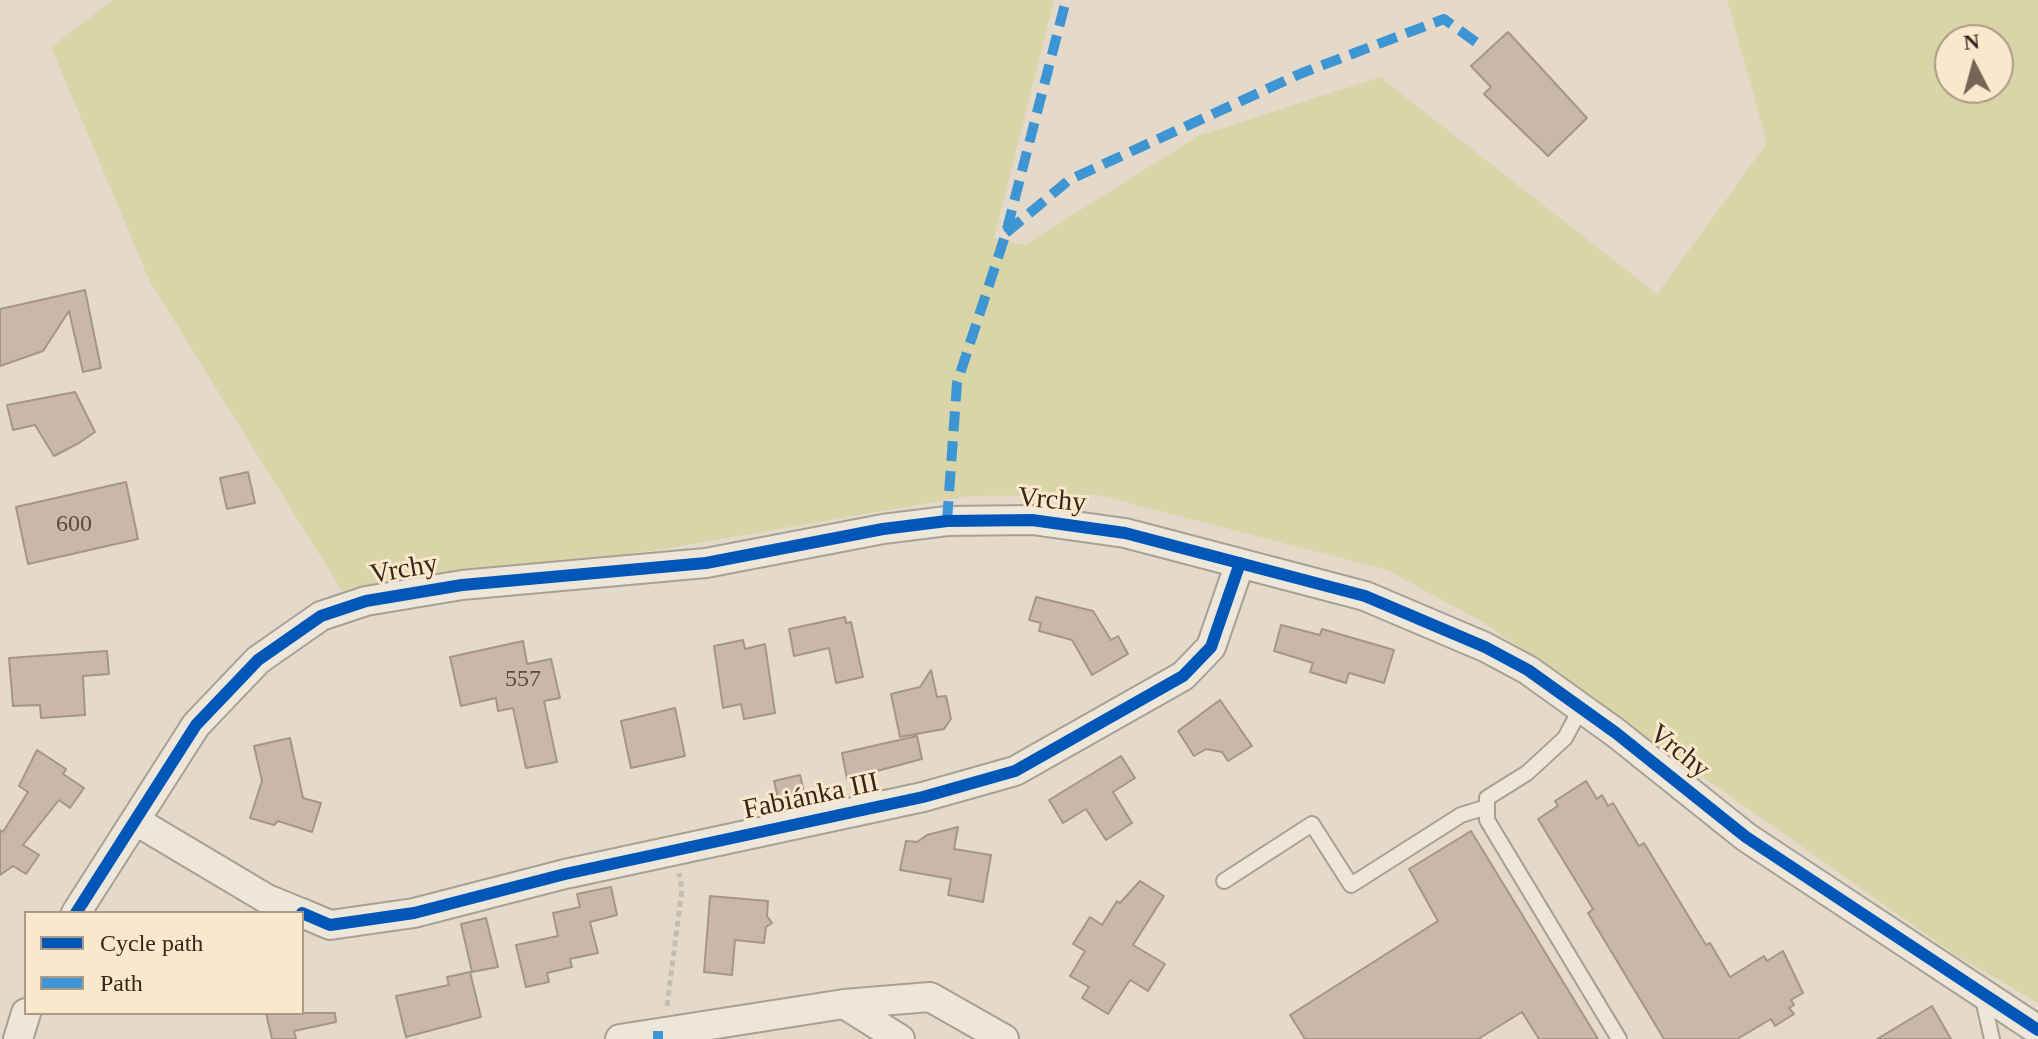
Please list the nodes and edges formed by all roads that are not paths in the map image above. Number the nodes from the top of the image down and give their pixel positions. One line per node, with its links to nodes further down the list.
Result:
1 (1240, 563): 2 (street, Vrchy); 4 (street, Vrchy); 8 (street, Fabiánka III)
2 (1581, 708): 3 (lane); 9 (street, Vrchy)
3 (1487, 807): 5 (lane); 17 (lane)
4 (136, 821): 6 (street, Vrchy); 7 (street, Fabiánka III)
5 (1224, 881)
6 (77, 911)
7 (297, 911)
8 (304, 914)
9 (1988, 996): 12 (street, Vrchy); 18 (lane)
10 (844, 1004): 14 (street); 15 (street); 16 (street)
11 (25, 1015): 13 (street)
12 (2038, 1030)
13 (18, 1039)
14 (620, 1039)
15 (900, 1039)
16 (1004, 1039)
17 (1619, 1039)
18 (1992, 1039)

